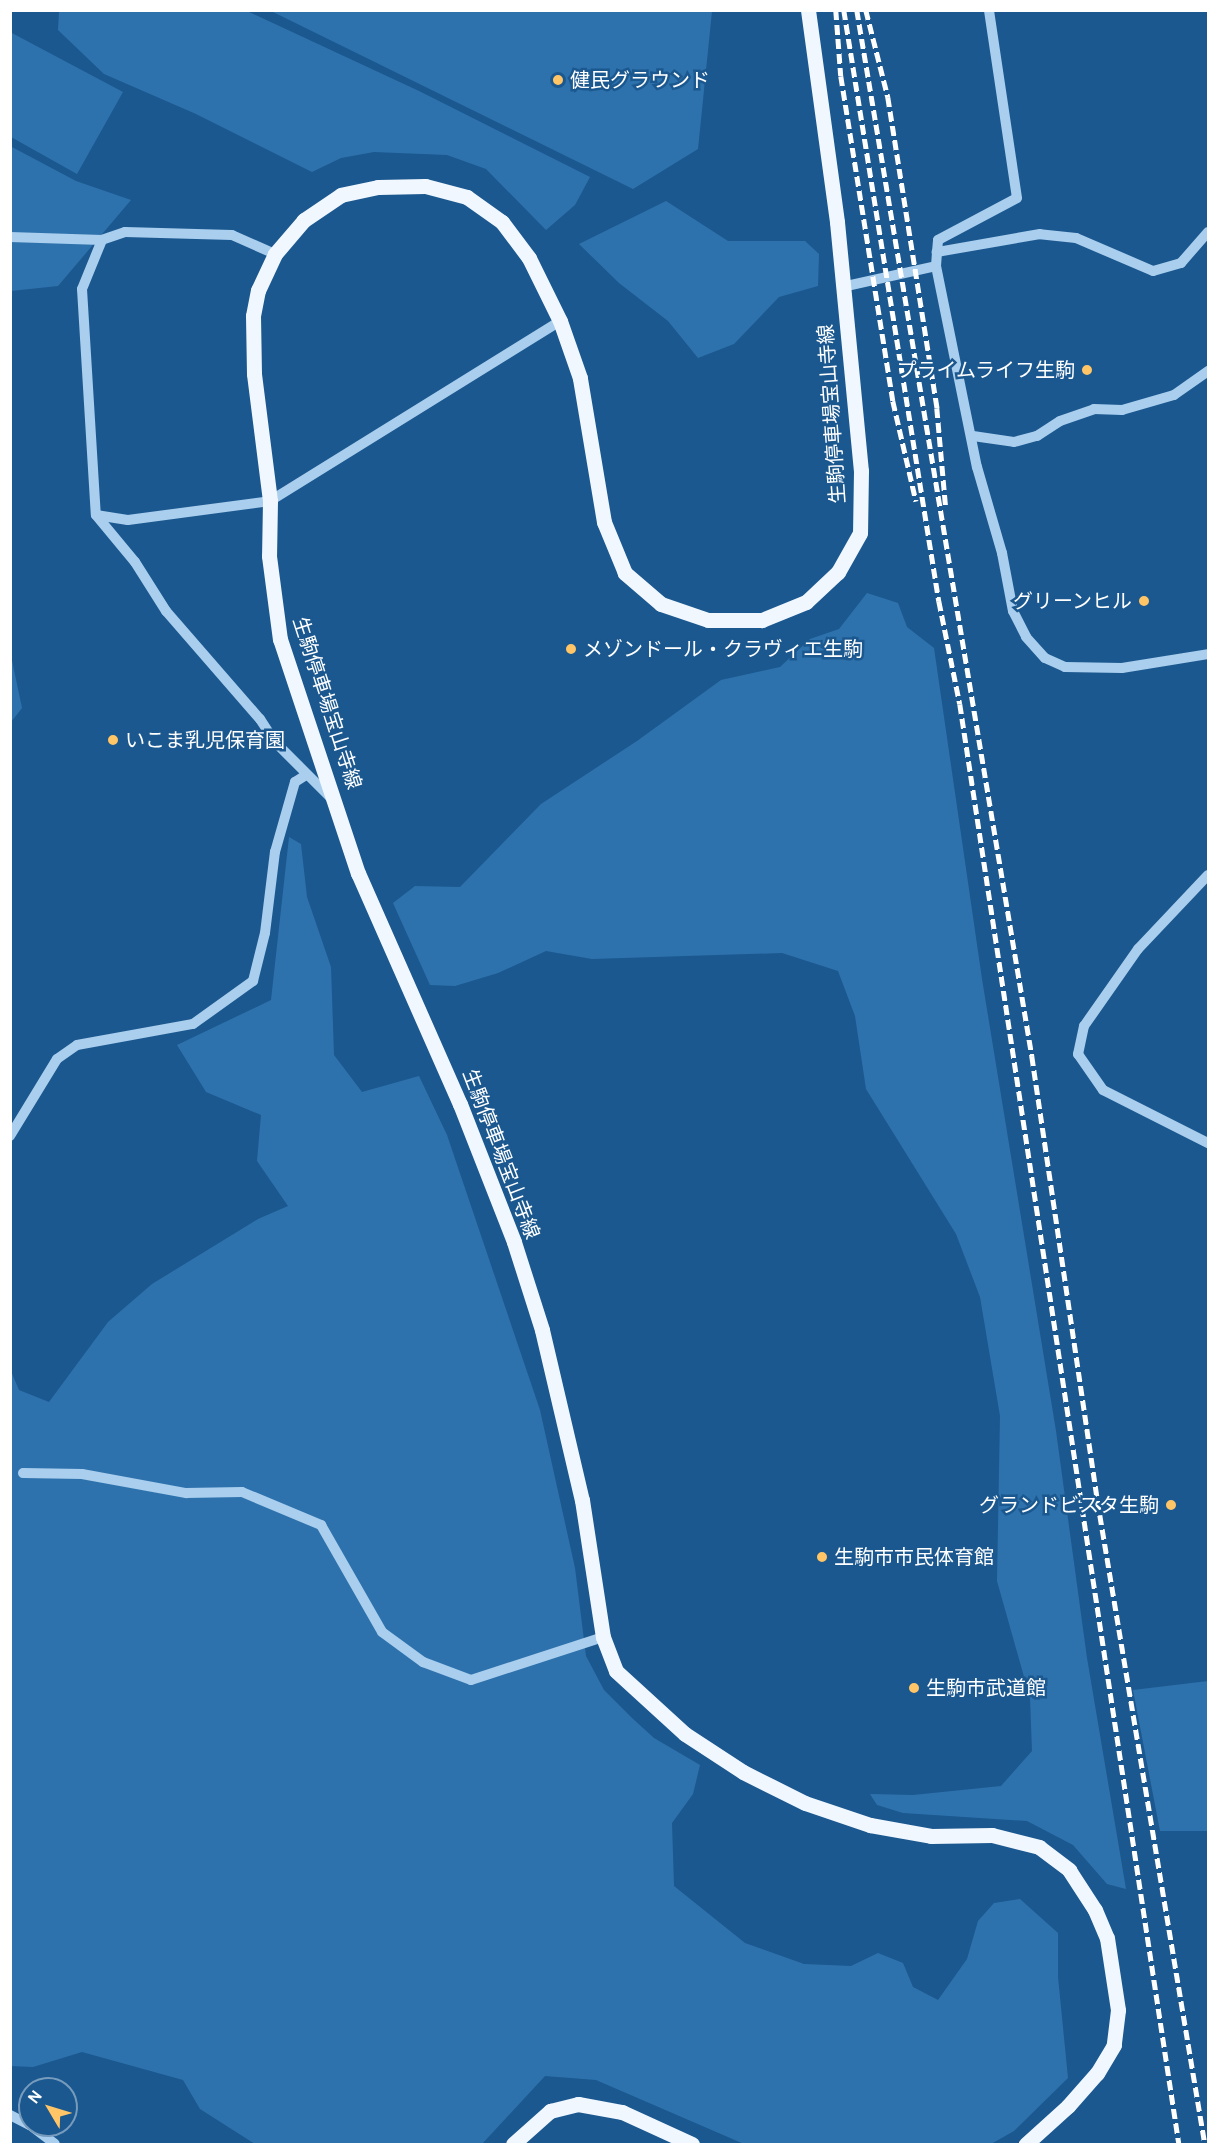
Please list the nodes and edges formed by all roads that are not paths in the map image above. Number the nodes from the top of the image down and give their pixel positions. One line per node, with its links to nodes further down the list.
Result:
1 (808, 10): 9 (main road, 生駒停車場宝山寺線)
2 (988, 10): 6 (street)
3 (1209, 232): 6 (street)
4 (10, 237): 5 (street)
5 (102, 240): 7 (street); 14 (street)
6 (937, 252): 8 (street)
7 (275, 254): 10 (main road, 生駒停車場宝山寺線); 13 (main road, 生駒停車場宝山寺線)
8 (936, 266): 9 (street); 12 (street)
9 (842, 287): 10 (main road, 生駒停車場宝山寺線)
10 (560, 321): 13 (street)
11 (1209, 372): 12 (street)
12 (973, 436): 15 (street)
13 (270, 501): 14 (street); 17 (main road, 生駒停車場宝山寺線)
14 (96, 516): 16 (street)
15 (1209, 654)
16 (306, 775): 17 (street); 19 (street)
17 (337, 805): 22 (main road, 生駒停車場宝山寺線)
18 (1209, 875): 20 (street)
19 (10, 1136)
20 (1209, 1143)
21 (23, 1473): 22 (street)
22 (603, 1637): 25 (main road, 生駒停車場宝山寺線)
23 (513, 2145): 24 (main road)
24 (692, 2145)
25 (1026, 2145)

